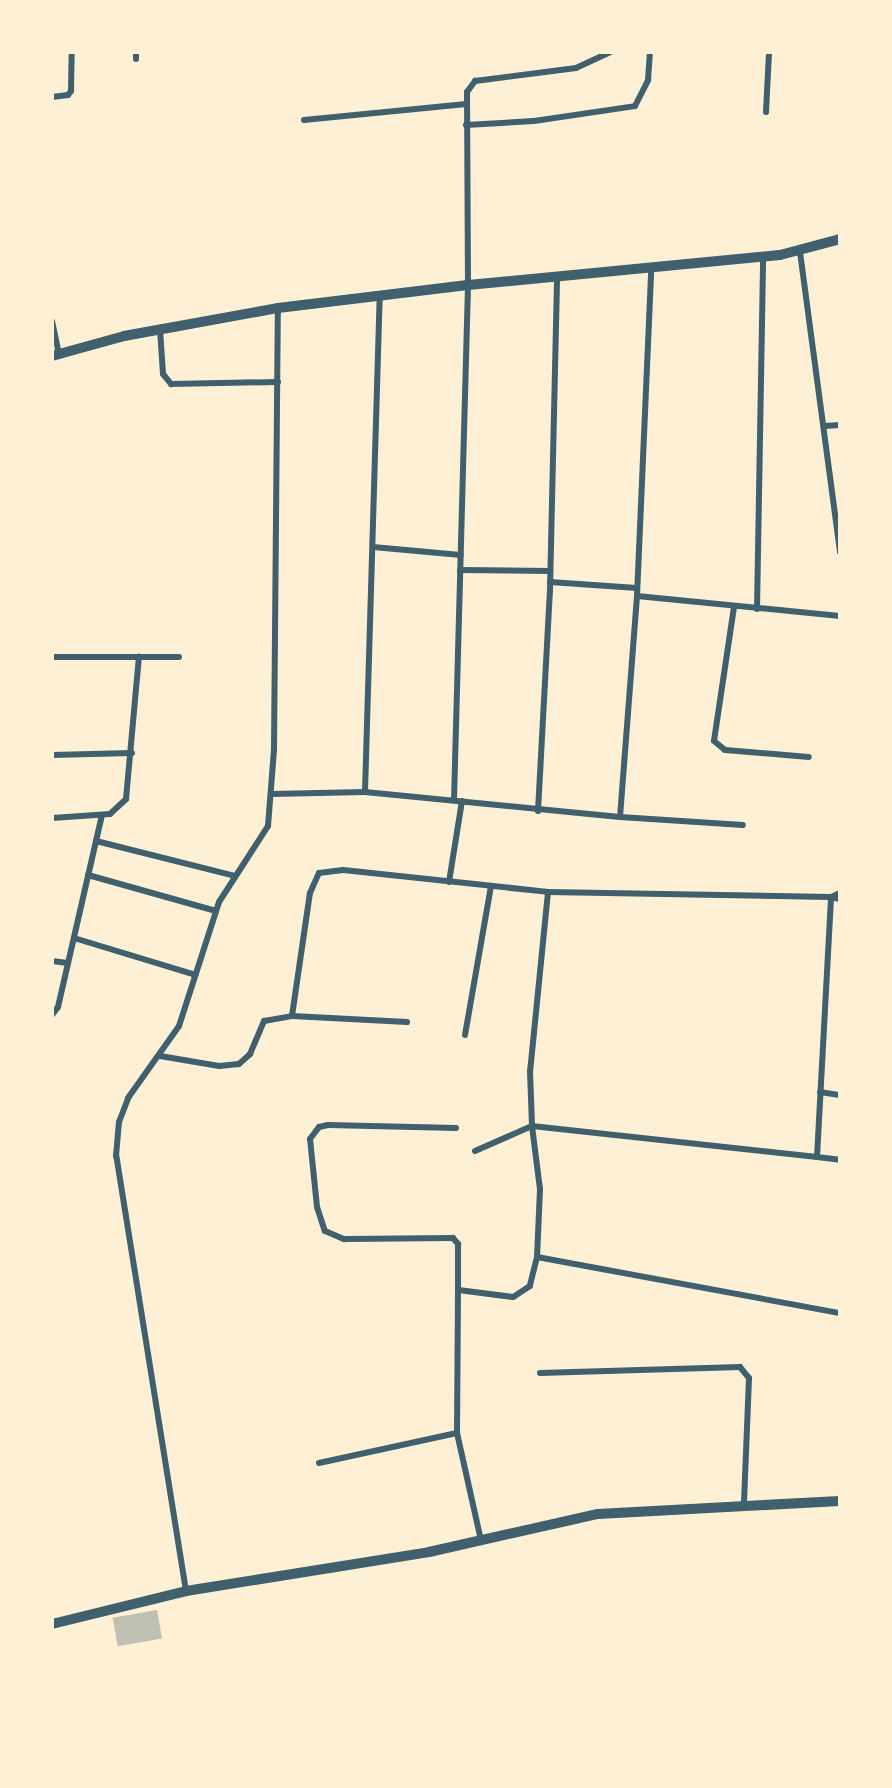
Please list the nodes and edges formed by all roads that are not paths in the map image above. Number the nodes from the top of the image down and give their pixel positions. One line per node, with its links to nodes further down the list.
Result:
1 (72, 52): 5 (street)
2 (610, 52): 6 (street)
3 (650, 52): 9 (street)
4 (769, 52): 7 (street)
5 (52, 97)
6 (466, 104): 8 (street); 9 (street)
7 (766, 112)
8 (304, 120)
9 (466, 125): 15 (street)
10 (840, 239): 11 (street)
11 (800, 252): 12 (street); 23 (street)
12 (763, 257): 13 (street); 32 (street)
13 (651, 271): 14 (street); 30 (street)
14 (557, 279): 15 (street); 28 (street)
15 (468, 285): 16 (street); 26 (street)
16 (380, 296): 17 (street); 24 (street)
17 (278, 308): 19 (street); 21 (street)
18 (52, 321): 20 (street)
19 (160, 328): 20 (street); 21 (street)
20 (56, 355)
21 (278, 382): 41 (street)
22 (840, 425): 23 (street)
23 (824, 426): 25 (street)
24 (373, 547): 26 (street); 40 (street)
25 (840, 552)
26 (461, 555): 27 (street)
27 (460, 570): 28 (street); 42 (street)
28 (550, 571): 29 (street)
29 (550, 582): 30 (street); 43 (street)
30 (637, 592): 31 (street); 45 (street)
31 (734, 607): 32 (street); 39 (street)
32 (757, 609): 33 (street)
33 (840, 616)
34 (52, 657): 35 (street)
35 (139, 657): 36 (street); 37 (street)
36 (179, 657)
37 (132, 753): 38 (street); 44 (street)
38 (52, 755)
39 (808, 757)
40 (365, 792): 41 (street); 42 (street)
41 (271, 794): 50 (street)
42 (458, 801): 43 (street); 51 (street)
43 (538, 811): 45 (street)
44 (102, 815): 46 (street); 48 (street)
45 (620, 817): 47 (street)
46 (52, 818)
47 (742, 825)
48 (96, 841): 49 (street); 50 (street)
49 (88, 875): 57 (street); 58 (street)
50 (235, 876): 57 (street)
51 (449, 882): 52 (street); 63 (street)
52 (491, 886): 53 (street); 65 (street)
53 (548, 892): 55 (street); 69 (street)
54 (840, 893): 55 (street)
55 (831, 897): 56 (street); 67 (street)
56 (840, 899)
57 (216, 911): 61 (street)
58 (74, 938): 60 (street); 61 (street)
59 (52, 961): 60 (street)
60 (68, 963): 62 (street)
61 (196, 975): 66 (street)
62 (52, 1015)
63 (292, 1016): 64 (street); 66 (street)
64 (407, 1022)
65 (465, 1035)
66 (160, 1056): 83 (street)
67 (820, 1092): 68 (street); 72 (street)
68 (840, 1095)
69 (532, 1126): 71 (street); 72 (street); 74 (street)
70 (456, 1128): 75 (street)
71 (475, 1151)
72 (816, 1157): 73 (street)
73 (840, 1160)
74 (537, 1257): 75 (street); 76 (street)
75 (458, 1290): 78 (street)
76 (840, 1313)
77 (540, 1373): 81 (street)
78 (457, 1433): 79 (street); 82 (street)
79 (320, 1463)
80 (840, 1501): 81 (street)
81 (744, 1506): 82 (street)
82 (481, 1540): 83 (street)
83 (186, 1591): 84 (street)
84 (52, 1624)

